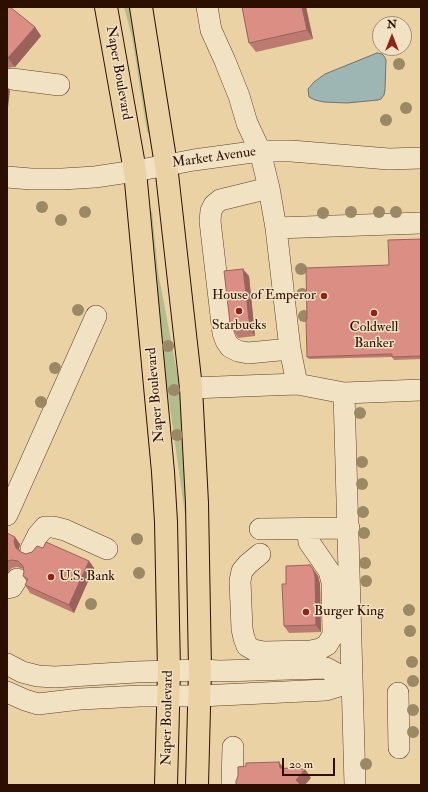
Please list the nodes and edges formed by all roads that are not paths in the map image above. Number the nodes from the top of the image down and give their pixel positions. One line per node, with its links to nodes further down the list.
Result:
1 (106, 7): 9 (main road, Naper Boulevard)
2 (141, 7): 8 (main road)
3 (207, 7): 6 (street)
4 (12, 79): 5 (street)
5 (59, 85)
6 (260, 151): 7 (street, Market Avenue); 8 (street, Market Avenue); 11 (street)
7 (421, 158)
8 (166, 165): 9 (street, Market Avenue); 17 (main road)
9 (135, 171): 10 (street, Market Avenue); 29 (main road, Naper Boulevard)
10 (7, 177)
11 (269, 188): 13 (street); 15 (street)
12 (421, 223): 13 (street)
13 (276, 228): 15 (street)
14 (96, 316): 20 (street)
15 (290, 349): 16 (street)
16 (297, 384): 17 (street); 19 (street)
17 (191, 388): 28 (main road)
18 (421, 390): 19 (street)
19 (344, 393): 21 (street)
20 (7, 515)
21 (349, 528): 23 (street); 30 (street)
22 (260, 529): 23 (street)
23 (308, 529): 26 (street)
24 (107, 548): 25 (street)
25 (31, 549)
26 (260, 554)
27 (7, 664): 29 (street)
28 (200, 670): 29 (street); 30 (street); 34 (main road)
29 (169, 671): 33 (main road, Naper Boulevard)
30 (352, 682): 34 (street); 40 (street)
31 (7, 692): 33 (street)
32 (398, 693): 36 (street)
33 (169, 696): 34 (street); 37 (main road, Naper Boulevard)
34 (200, 696): 38 (main road)
35 (233, 747): 39 (street)
36 (399, 748)
37 (166, 785)
38 (197, 785)
39 (232, 785)
40 (355, 785)

